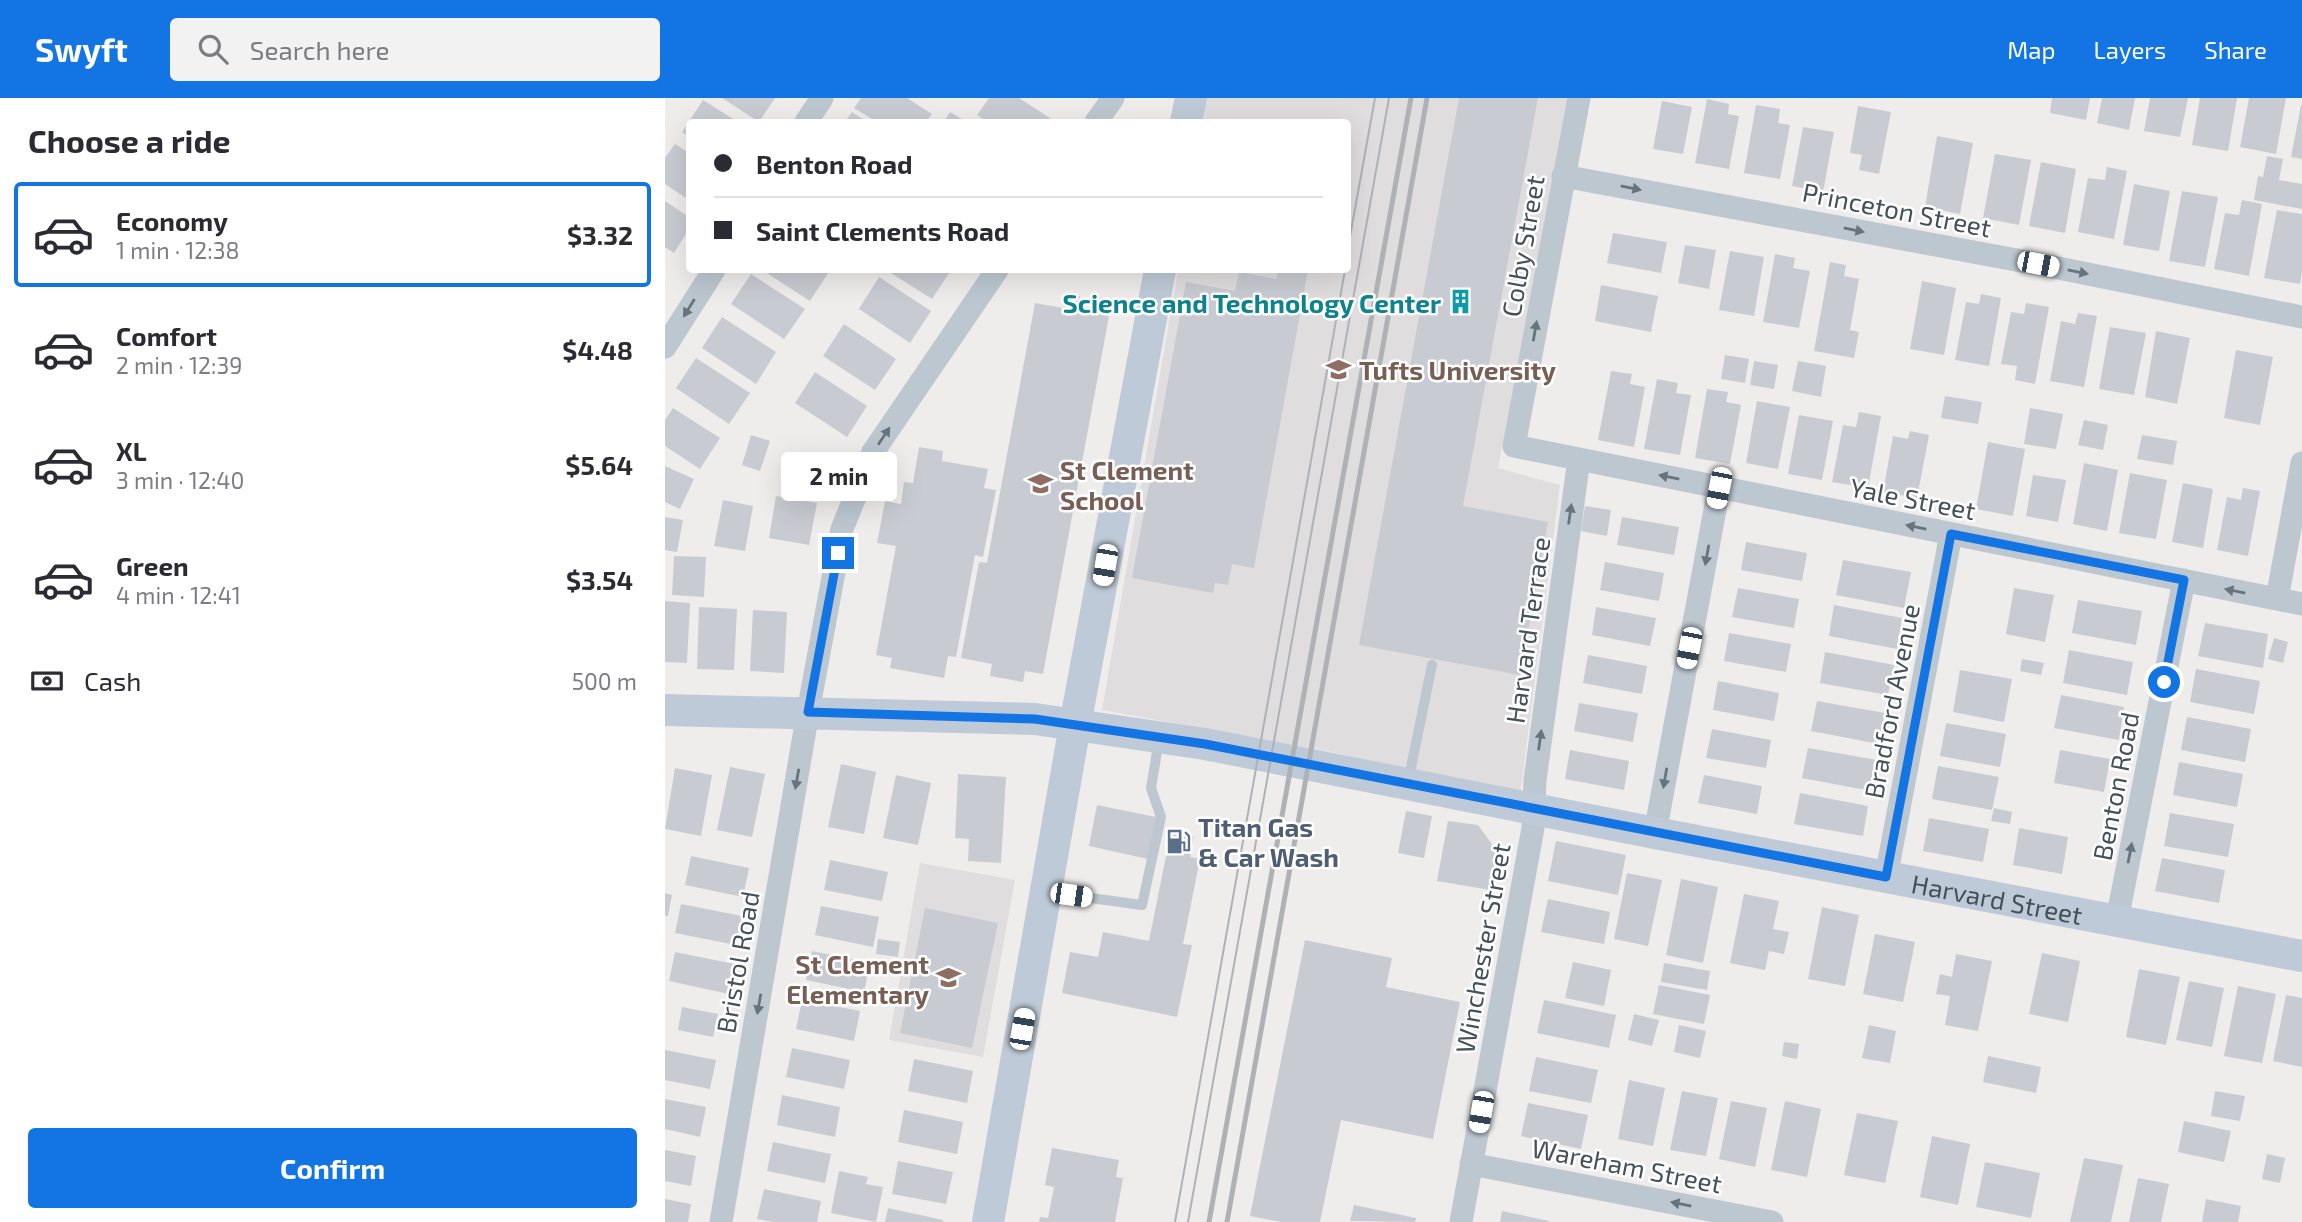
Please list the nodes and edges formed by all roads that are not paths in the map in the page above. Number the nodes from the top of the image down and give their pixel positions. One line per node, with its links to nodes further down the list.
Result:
1 (822, 98): 5 (street)
2 (1113, 98): 6 (street)
3 (1191, 98): 7 (main road)
4 (1579, 98): 8 (street, Colby Street)
5 (808, 119)
6 (1098, 119)
7 (1187, 119)
8 (1563, 176): 12 (street, Princeton Street, one-way to 12); 14 (street, Colby Street, one-way to 8)
9 (712, 273): 13 (street, one-way to 13)
10 (995, 273): 24 (street, Bristol Road, one-way to 10)
11 (1159, 273): 25 (main road)
12 (2302, 317)
13 (665, 347)
14 (1514, 446): 15 (street, Yale Street)
15 (1579, 459): 17 (street, Yale Street, one-way to 15); 28 (street, Harvard Terrace, one-way to 15)
16 (2302, 463): 20 (street)
17 (1719, 488): 18 (street, Yale Street, one-way to 17); 29 (street, one-way to 29)
18 (1951, 534): 19 (street, Yale Street); 30 (street, Bradford Avenue)
19 (2184, 580): 20 (street, Yale Street, one-way to 19); 32 (street, Benton Road, one-way to 19)
20 (2277, 599): 21 (street, Yale Street)
21 (2302, 604)
22 (1432, 665): 27 (lane)
23 (665, 710): 24 (main road, Harvard Street)
24 (808, 712): 25 (main road, Harvard Street); 35 (street, Bristol Road, one-way to 35)
25 (1075, 726): 26 (main road, Harvard Street); 31 (main road)
26 (1159, 737): 27 (main road, Harvard Street); 31 (lane)
27 (1407, 784): 28 (main road, Harvard Street)
28 (1535, 808): 29 (main road, Harvard Street); 34 (street, Winchester Street)
29 (1655, 833): 30 (main road, Harvard Street)
30 (1886, 877): 32 (main road, Harvard Street)
31 (1046, 892): 36 (main road)
32 (2117, 920): 33 (main road, Harvard Street)
33 (2302, 956)
34 (1471, 1164): 37 (street, Winchester Street); 38 (street, Wareham Street, one-way to 34)
35 (722, 1222)
36 (988, 1222)
37 (1461, 1222)
38 (1772, 1222)

